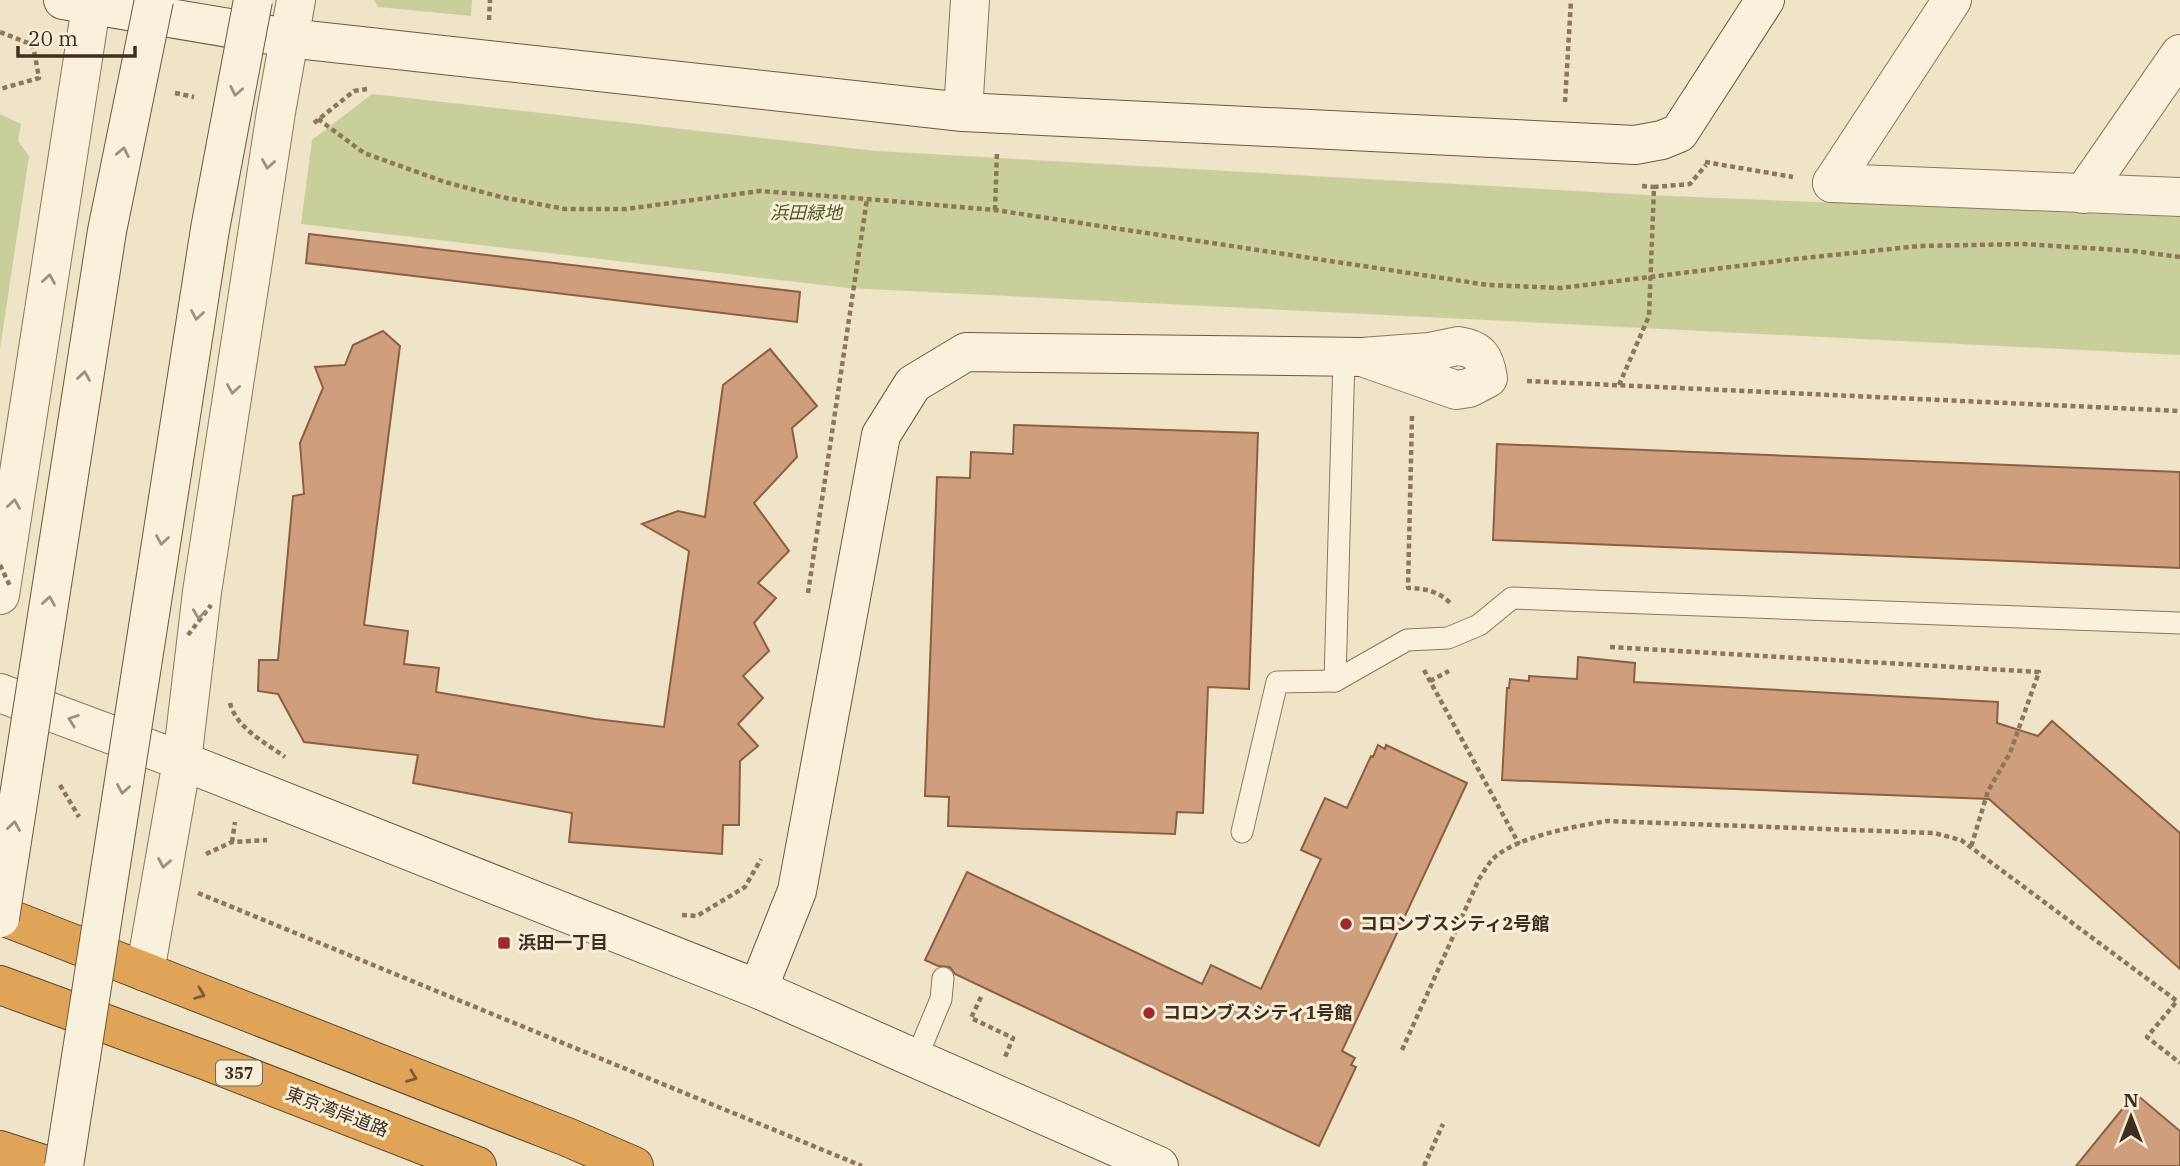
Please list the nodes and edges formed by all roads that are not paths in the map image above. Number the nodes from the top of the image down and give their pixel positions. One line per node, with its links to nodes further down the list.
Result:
1 (154, 0): 21 (street, one-way to 1, bridge)
2 (253, 0): 29 (street, one-way to 29, bridge)
3 (296, 0): 8 (street)
4 (970, 0): 10 (street)
5 (1765, 0): 10 (street)
6 (1952, 0): 11 (street)
7 (82, 2): 8 (street); 15 (street, one-way to 7)
8 (288, 38): 10 (street); 19 (street, one-way to 19)
9 (2180, 54): 11 (street)
10 (963, 112)
11 (2083, 194): 12 (street)
12 (2180, 197)
13 (1353, 357): 14 (street); 17 (lane); 25 (street)
14 (1488, 379)
15 (0, 595)
16 (2180, 624): 17 (lane)
17 (1335, 681): 20 (lane)
18 (0, 692): 19 (street, one-way to 18)
19 (182, 761): 22 (street, one-way to 22); 25 (street)
20 (1242, 832)
21 (0, 916): 22 (highway)
22 (145, 972): 31 (highway, one-way to 31)
23 (943, 978): 26 (lane)
24 (0, 985): 30 (highway, 東京湾岸道路 / 357)
25 (758, 989): 26 (street)
26 (916, 1059): 32 (street)
27 (0, 1150): 28 (highway)
28 (49, 1166)
29 (64, 1166)
30 (477, 1166)
31 (634, 1166)
32 (1158, 1166)

